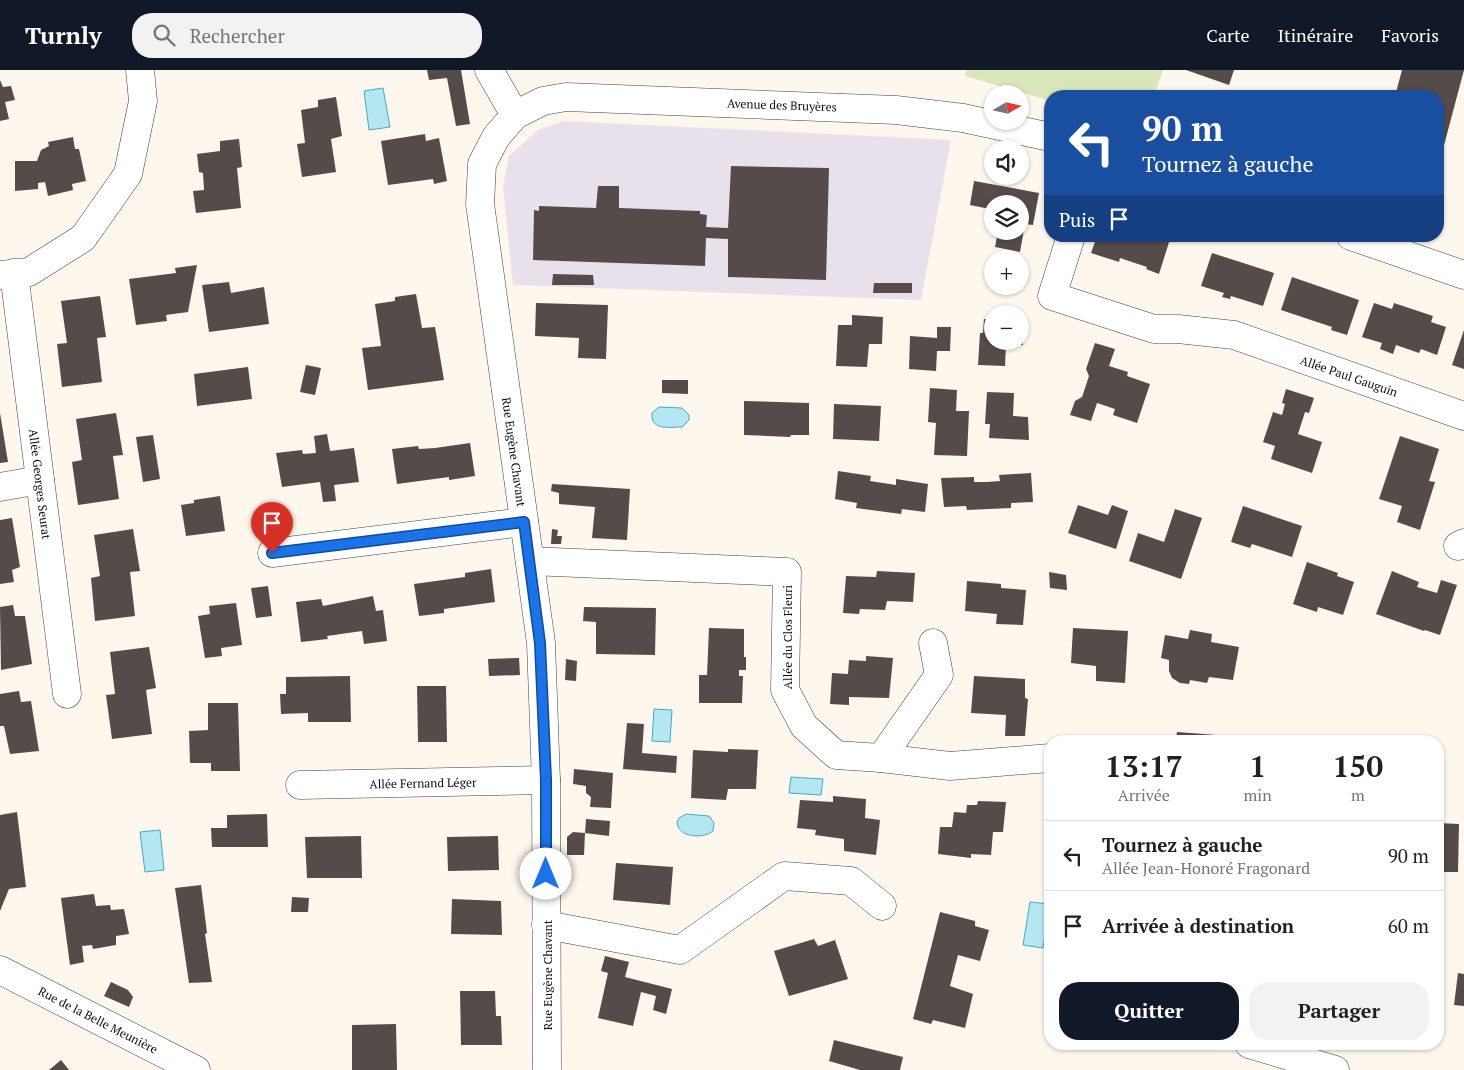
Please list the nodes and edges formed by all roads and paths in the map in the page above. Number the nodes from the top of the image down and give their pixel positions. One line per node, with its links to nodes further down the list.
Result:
1 (140, 70): 7 (street)
2 (490, 70): 3 (street)
3 (515, 115): 4 (street, Avenue des Bruyères); 12 (street, Rue Eugène Chavant)
4 (1044, 136)
5 (1069, 242): 9 (street, Allée Paul Gauguin)
6 (1368, 242): 8 (street)
7 (7, 274): 10 (street, Allée Georges Seurat)
8 (1464, 275)
9 (1464, 416)
10 (40, 480): 11 (street); 16 (street, Allée Georges Seurat)
11 (0, 487)
12 (524, 522): 13 (street); 14 (street, Rue Eugène Chavant)
13 (272, 553)
14 (530, 561): 17 (street, Allée du Clos Fleuri); 19 (street, Rue Eugène Chavant)
15 (933, 643): 17 (street)
16 (67, 694)
17 (881, 758): 18 (street, Allée du Clos Fleuri)
18 (1044, 758)
19 (546, 780): 20 (street, Allée Fernand Léger); 22 (street, Rue Eugène Chavant)
20 (300, 785)
21 (882, 906): 22 (street)
22 (546, 925): 26 (street, Rue Eugène Chavant)
23 (0, 970): 25 (street, Rue de la Belle Meunière)
24 (1269, 1050): 27 (street)
25 (196, 1070)
26 (547, 1070)
27 (1335, 1070)

